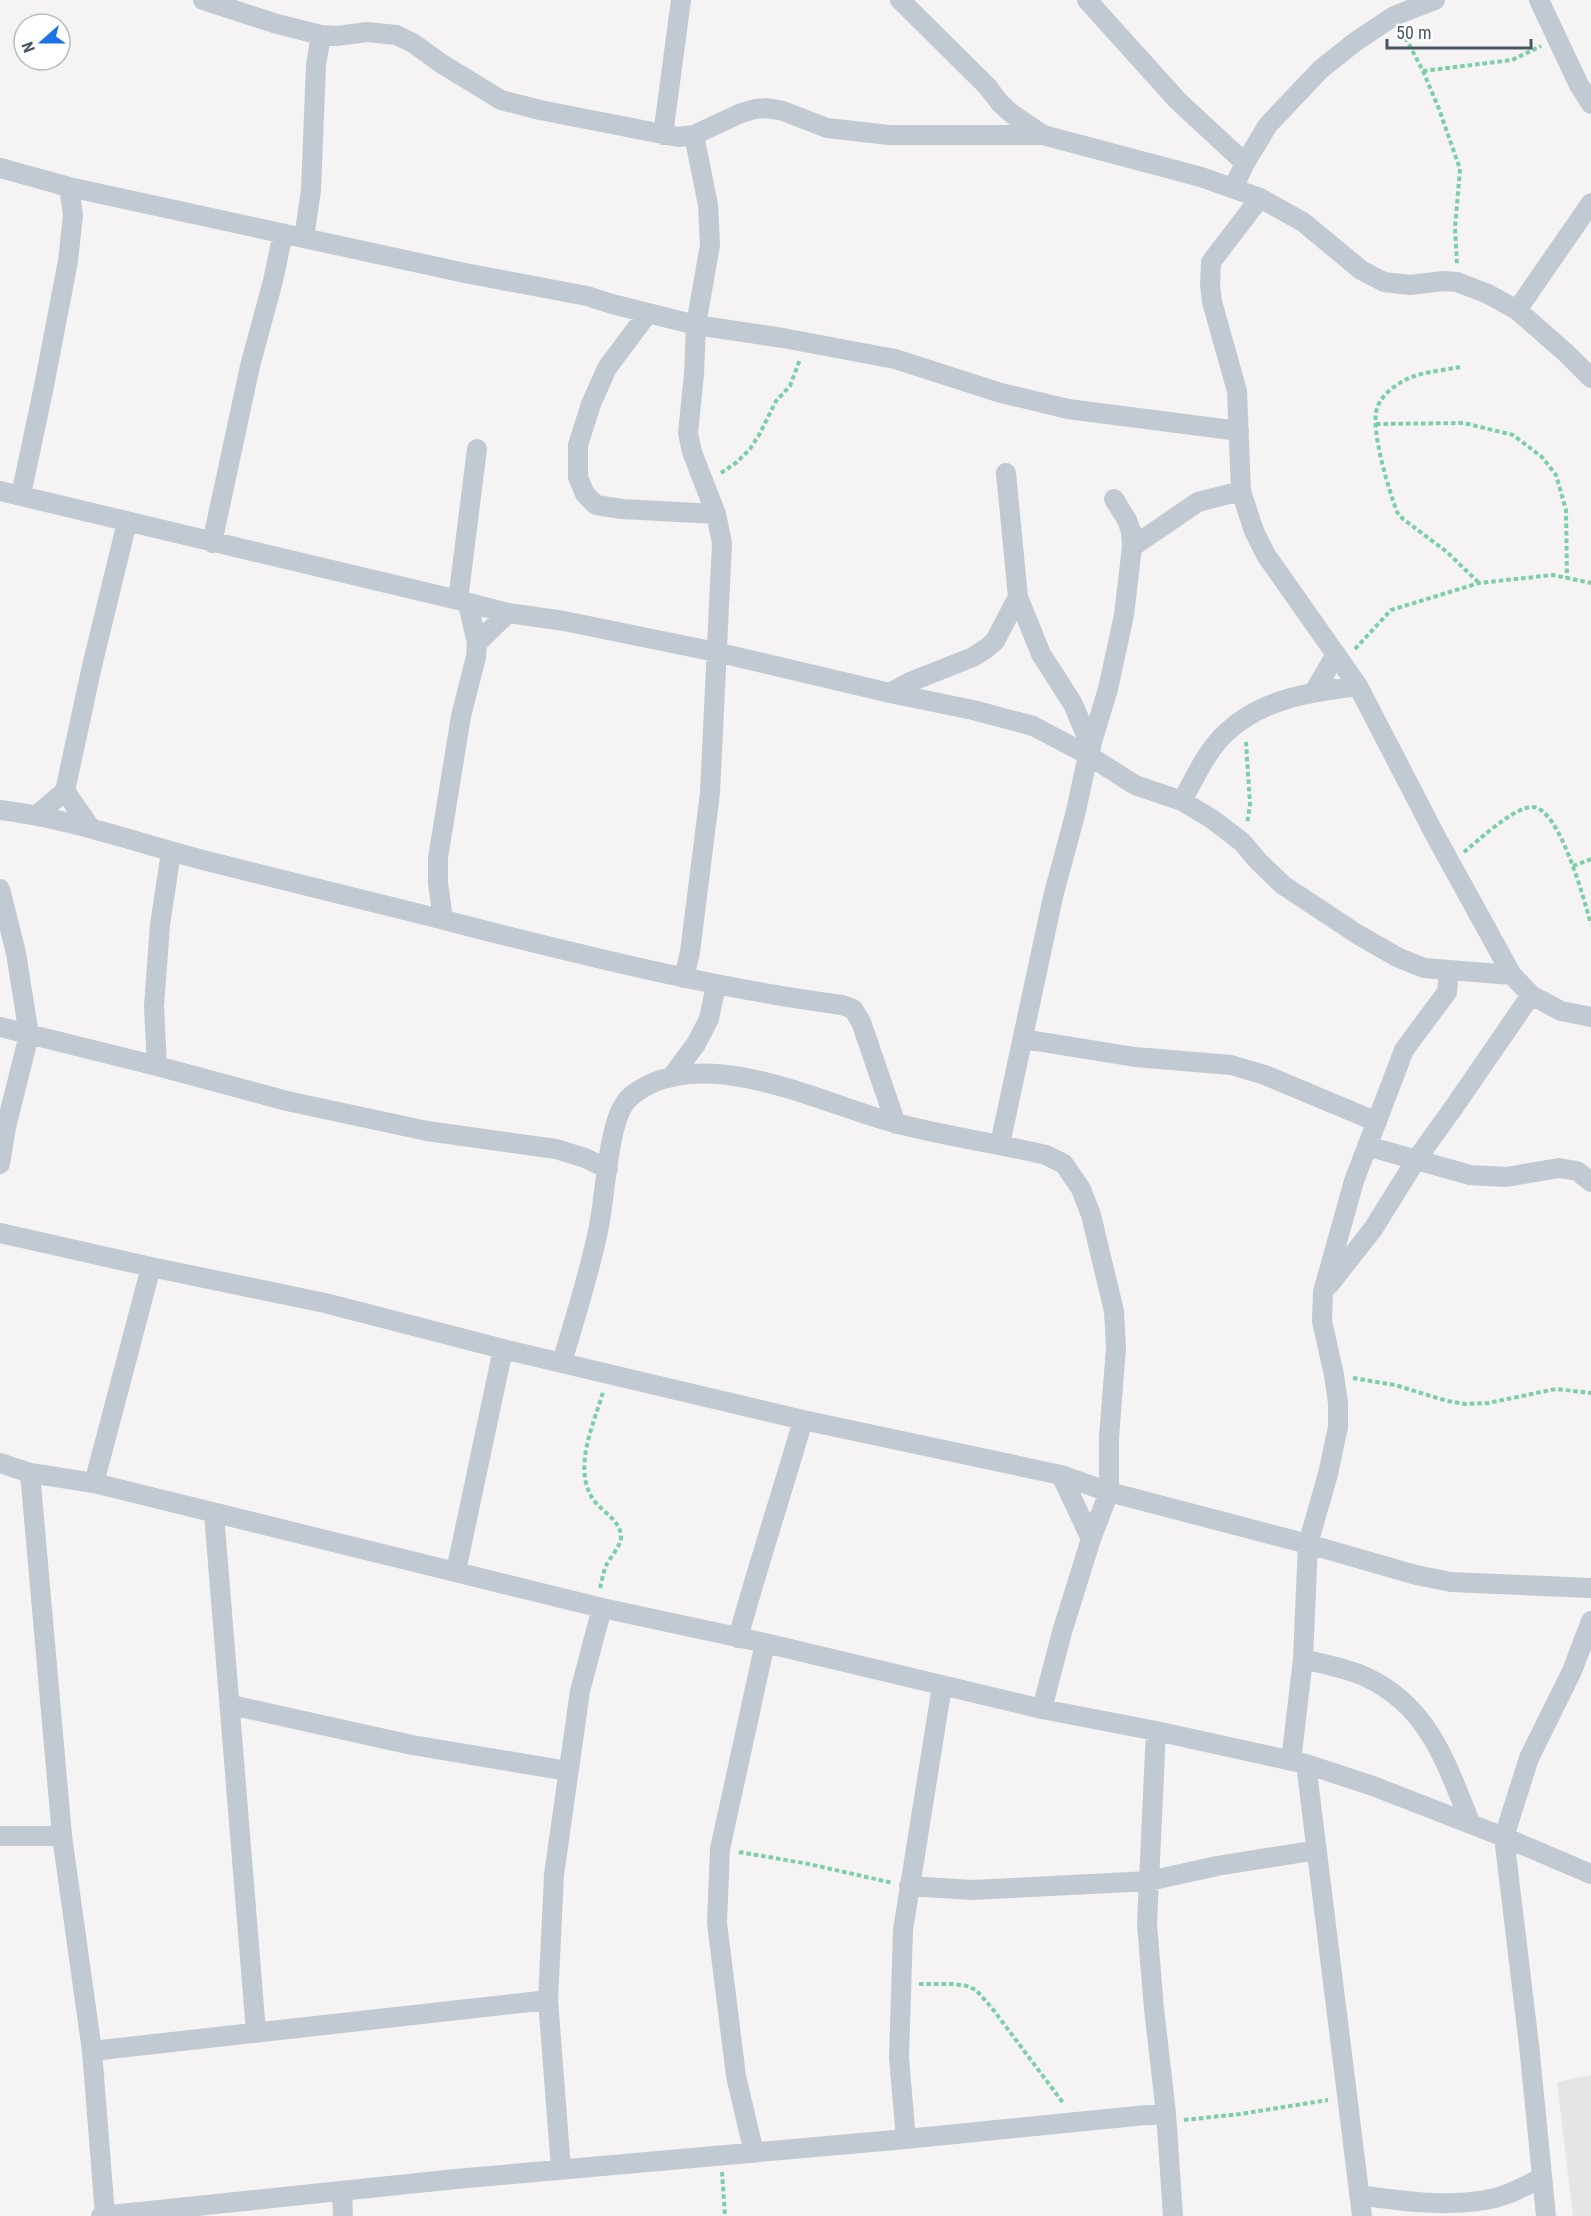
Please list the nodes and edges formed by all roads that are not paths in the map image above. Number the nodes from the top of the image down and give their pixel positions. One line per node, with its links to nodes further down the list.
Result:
1 (203, 0): 8 (street)
2 (681, 0): 10 (street)
3 (900, 0): 12 (street)
4 (1087, 0): 13 (street)
5 (1435, 0): 7 (street)
6 (1539, 0): 9 (street)
7 (1392, 8): 13 (street)
8 (321, 35): 10 (street); 20 (street)
9 (1591, 104)
10 (663, 135): 11 (street)
11 (693, 135): 12 (street); 23 (street)
12 (1043, 135): 16 (street)
13 (1245, 163): 16 (street)
14 (0, 168): 15 (street)
15 (69, 187): 19 (street); 30 (street)
16 (1233, 188): 17 (street)
17 (1260, 198): 21 (street); 25 (street)
18 (1591, 203): 21 (street)
19 (283, 233): 20 (street); 34 (street)
20 (304, 238): 22 (street)
21 (1517, 310): 24 (street)
22 (648, 313): 23 (street); 32 (street)
23 (696, 325): 25 (street); 32 (street)
24 (1591, 378)
25 (1239, 431): 29 (street)
26 (477, 449): 37 (street)
27 (1006, 473): 36 (street)
28 (0, 491): 30 (street)
29 (1242, 491): 35 (street); 41 (street)
30 (21, 495): 33 (street)
31 (1114, 500): 35 (street)
32 (716, 514): 40 (street)
33 (127, 522): 34 (street); 46 (street)
34 (212, 543): 37 (street)
35 (1132, 547): 45 (street)
36 (1018, 597): 44 (street); 45 (street)
37 (463, 602): 38 (street); 39 (street)
38 (508, 613): 39 (street); 40 (street)
39 (477, 643): 53 (street)
40 (716, 652): 44 (street); 56 (street)
41 (1340, 659): 42 (street); 43 (street)
42 (1358, 686): 43 (street); 55 (street)
43 (1314, 692): 47 (street)
44 (890, 693): 45 (street)
45 (1090, 751): 47 (street); 62 (street)
46 (65, 790): 49 (street); 50 (street)
47 (1182, 801): 54 (street)
48 (0, 810): 49 (street)
49 (38, 814): 50 (street)
50 (90, 827): 51 (street)
51 (171, 852): 53 (street); 63 (street)
52 (0, 889): 61 (street)
53 (443, 919): 56 (street)
54 (1449, 970): 55 (street); 65 (street)
55 (1512, 975): 58 (street)
56 (684, 978): 57 (street)
57 (716, 985): 64 (street); 66 (street)
58 (1531, 995): 59 (street); 69 (street)
59 (1591, 1017)
60 (0, 1028): 61 (street)
61 (29, 1035): 63 (street); 70 (street)
62 (1023, 1039): 65 (street); 67 (street)
63 (157, 1066): 71 (street)
64 (673, 1075): 66 (street); 71 (street)
65 (1377, 1122): 68 (street)
66 (896, 1124): 67 (street)
67 (1000, 1144): 83 (street)
68 (1367, 1146): 69 (street); 75 (street)
69 (1416, 1160): 72 (street); 75 (street)
70 (0, 1164)
71 (608, 1169): 77 (street)
72 (1591, 1182)
73 (0, 1233): 74 (street)
74 (151, 1268): 76 (street); 82 (street)
75 (1323, 1292): 86 (street)
76 (503, 1349): 77 (street); 87 (street)
77 (562, 1362): 78 (street)
78 (803, 1420): 81 (street); 91 (street)
79 (0, 1463): 80 (street)
80 (30, 1473): 82 (street); 102 (street)
81 (1061, 1475): 83 (street); 85 (street)
82 (94, 1484): 84 (street)
83 (1109, 1492): 85 (street); 86 (street)
84 (214, 1514): 87 (street); 95 (street)
85 (1091, 1539): 96 (street)
86 (1308, 1544): 88 (street); 93 (street)
87 (456, 1571): 89 (street)
88 (1591, 1588)
89 (599, 1607): 91 (street); 99 (street)
90 (1591, 1621): 103 (street)
91 (738, 1638): 92 (street)
92 (765, 1643): 94 (street); 113 (street)
93 (1303, 1659): 98 (street); 100 (street)
94 (942, 1686): 96 (street); 107 (street)
95 (231, 1705): 99 (street); 109 (street)
96 (1042, 1709): 97 (street)
97 (1156, 1731): 98 (street); 106 (street)
98 (1298, 1762): 100 (street); 104 (street)
99 (568, 1771): 108 (street)
100 (1471, 1824): 103 (street)
101 (0, 1836): 102 (street)
102 (62, 1836): 110 (street)
103 (1503, 1837): 105 (street); 115 (street)
104 (1317, 1850): 106 (street); 117 (street)
105 (1591, 1874)
106 (1149, 1881): 107 (street); 111 (street)
107 (909, 1886): 112 (street)
108 (548, 2000): 109 (street); 114 (street)
109 (255, 2032): 110 (street)
110 (92, 2050): 118 (street)
111 (1167, 2117): 112 (street); 120 (street)
112 (906, 2139): 113 (street)
113 (754, 2153): 114 (street)
114 (561, 2169): 116 (street)
115 (1542, 2178): 117 (street); 122 (street)
116 (342, 2191): 118 (street); 119 (street)
117 (1359, 2195): 121 (street)
118 (103, 2216)
119 (343, 2216)
120 (1173, 2216)
121 (1362, 2216)
122 (1546, 2216)

